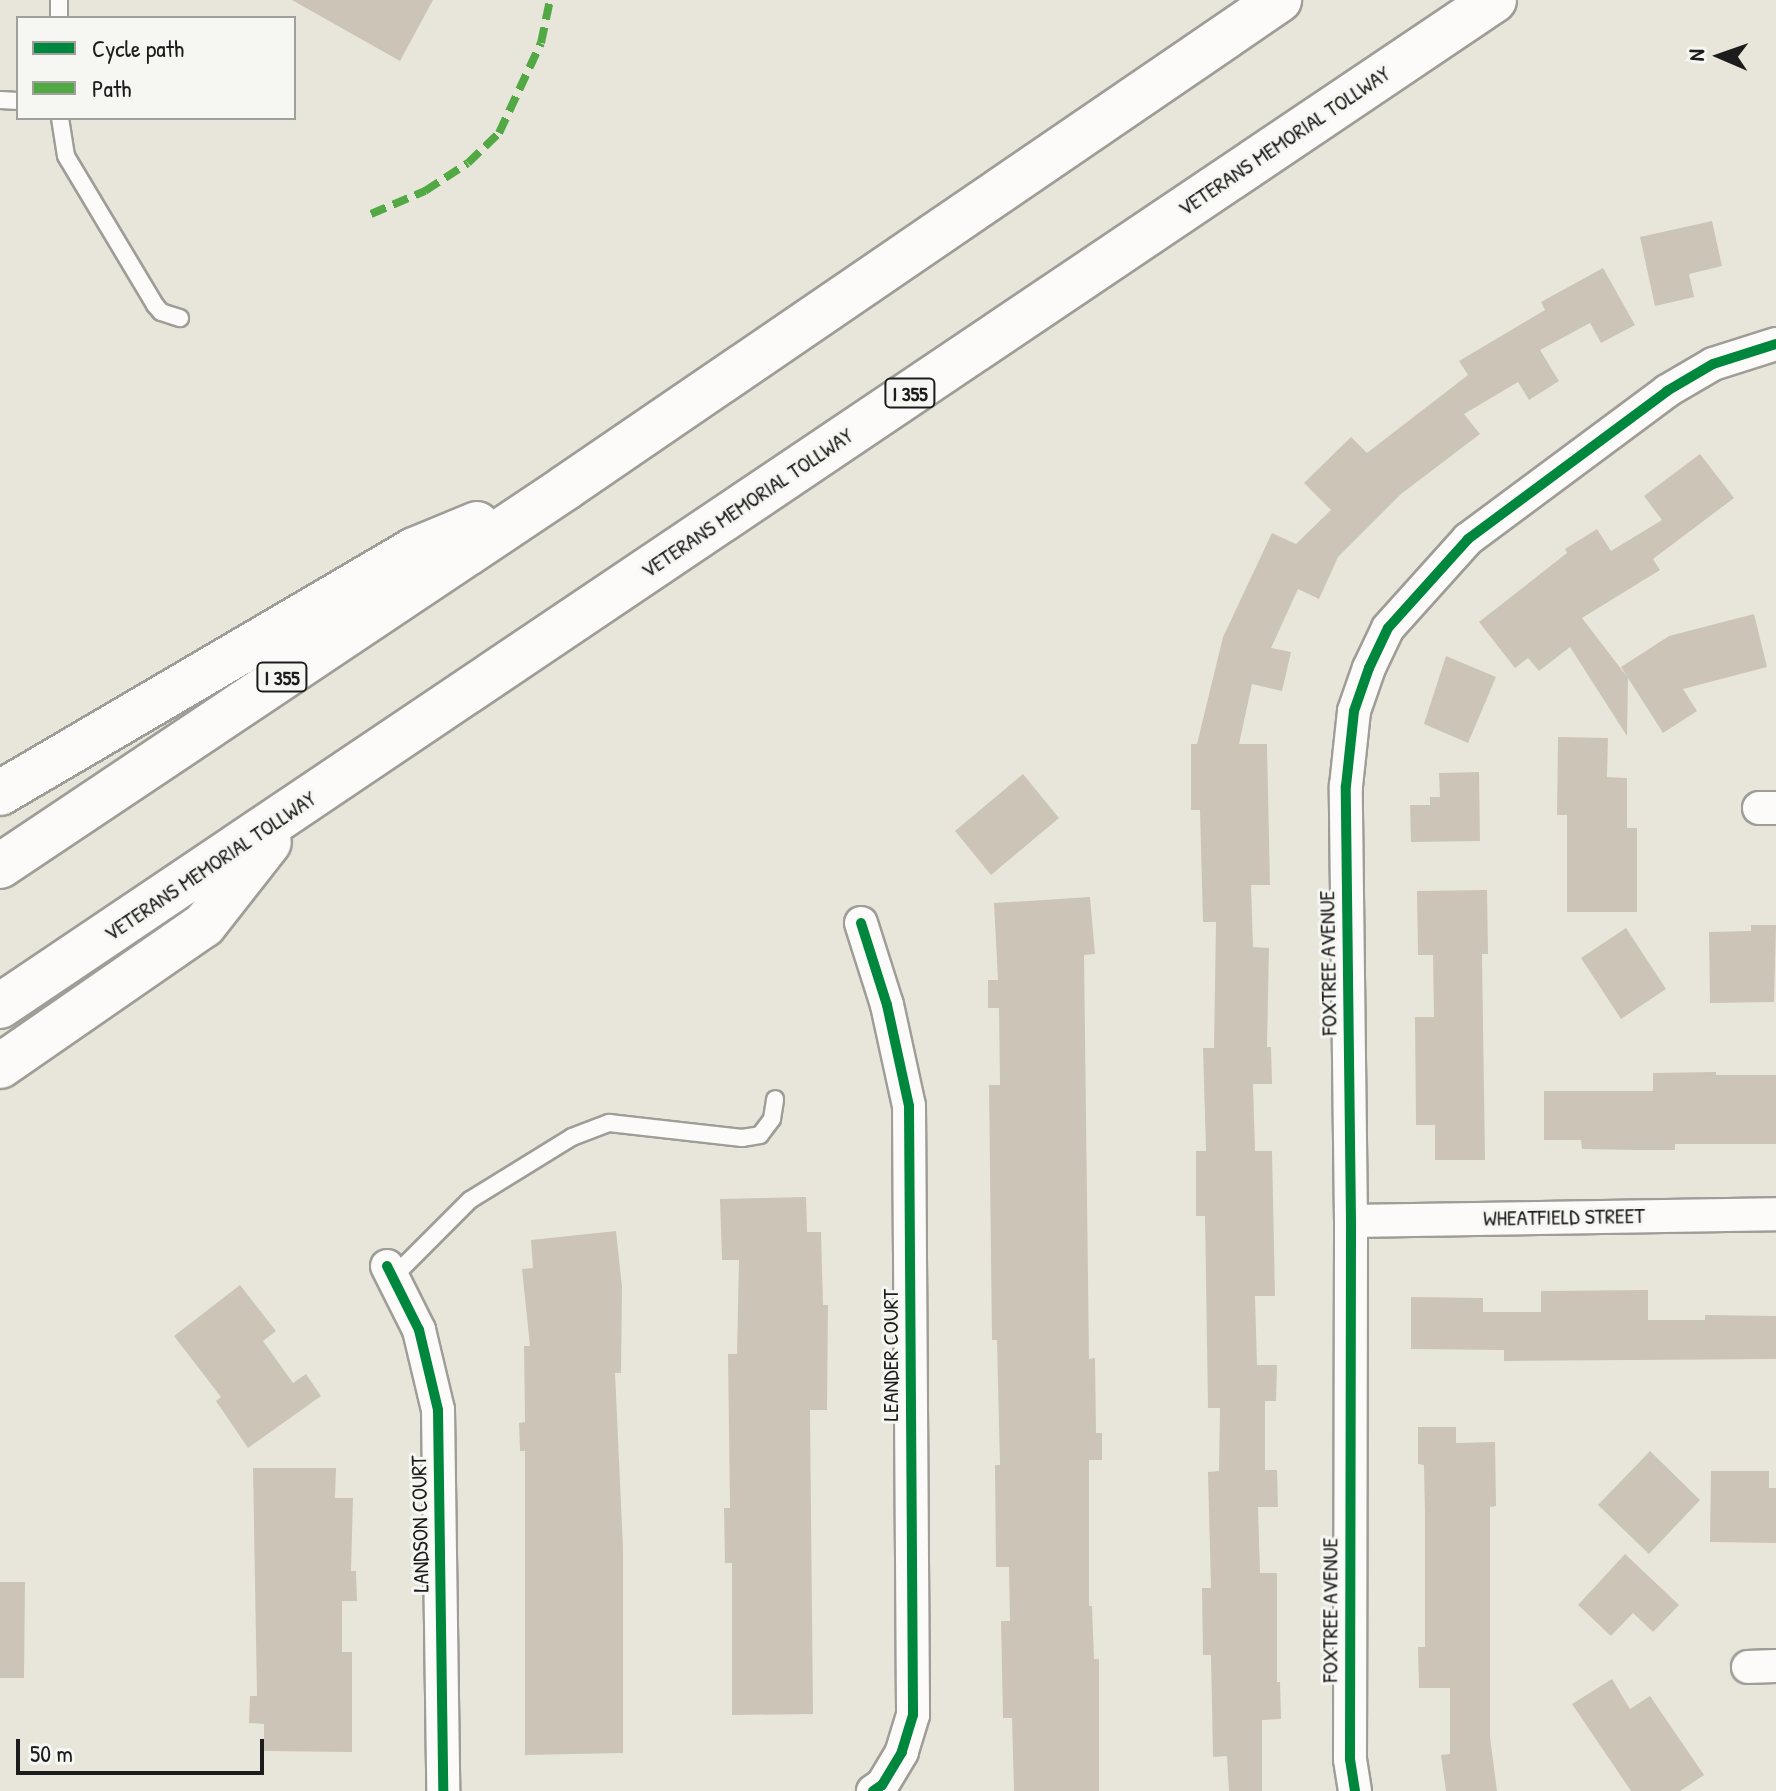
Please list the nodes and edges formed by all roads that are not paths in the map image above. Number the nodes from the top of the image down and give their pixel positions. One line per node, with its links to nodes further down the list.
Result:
1 (1279, 0): 6 (highway, I 355)
2 (1494, 0): 8 (highway, VETERANS MEMORIAL TOLLWAY / I 355)
3 (60, 120): 4 (lane)
4 (180, 318)
5 (1776, 344): 15 (street, FOXTREE AVENUE)
6 (565, 488): 7 (highway); 9 (highway, I 355)
7 (0, 793)
8 (295, 810): 11 (highway, VETERANS MEMORIAL TOLLWAY / I 355); 12 (highway)
9 (0, 866)
10 (861, 923): 17 (street, LEANDER COURT)
11 (0, 1006)
12 (0, 1066)
13 (775, 1099): 16 (lane)
14 (1776, 1214): 15 (street, WHEATFIELD STREET)
15 (1351, 1221): 19 (street, FOXTREE AVENUE)
16 (390, 1271): 18 (street, LANDSON COURT)
17 (877, 1788)
18 (443, 1791)
19 (1355, 1791)

